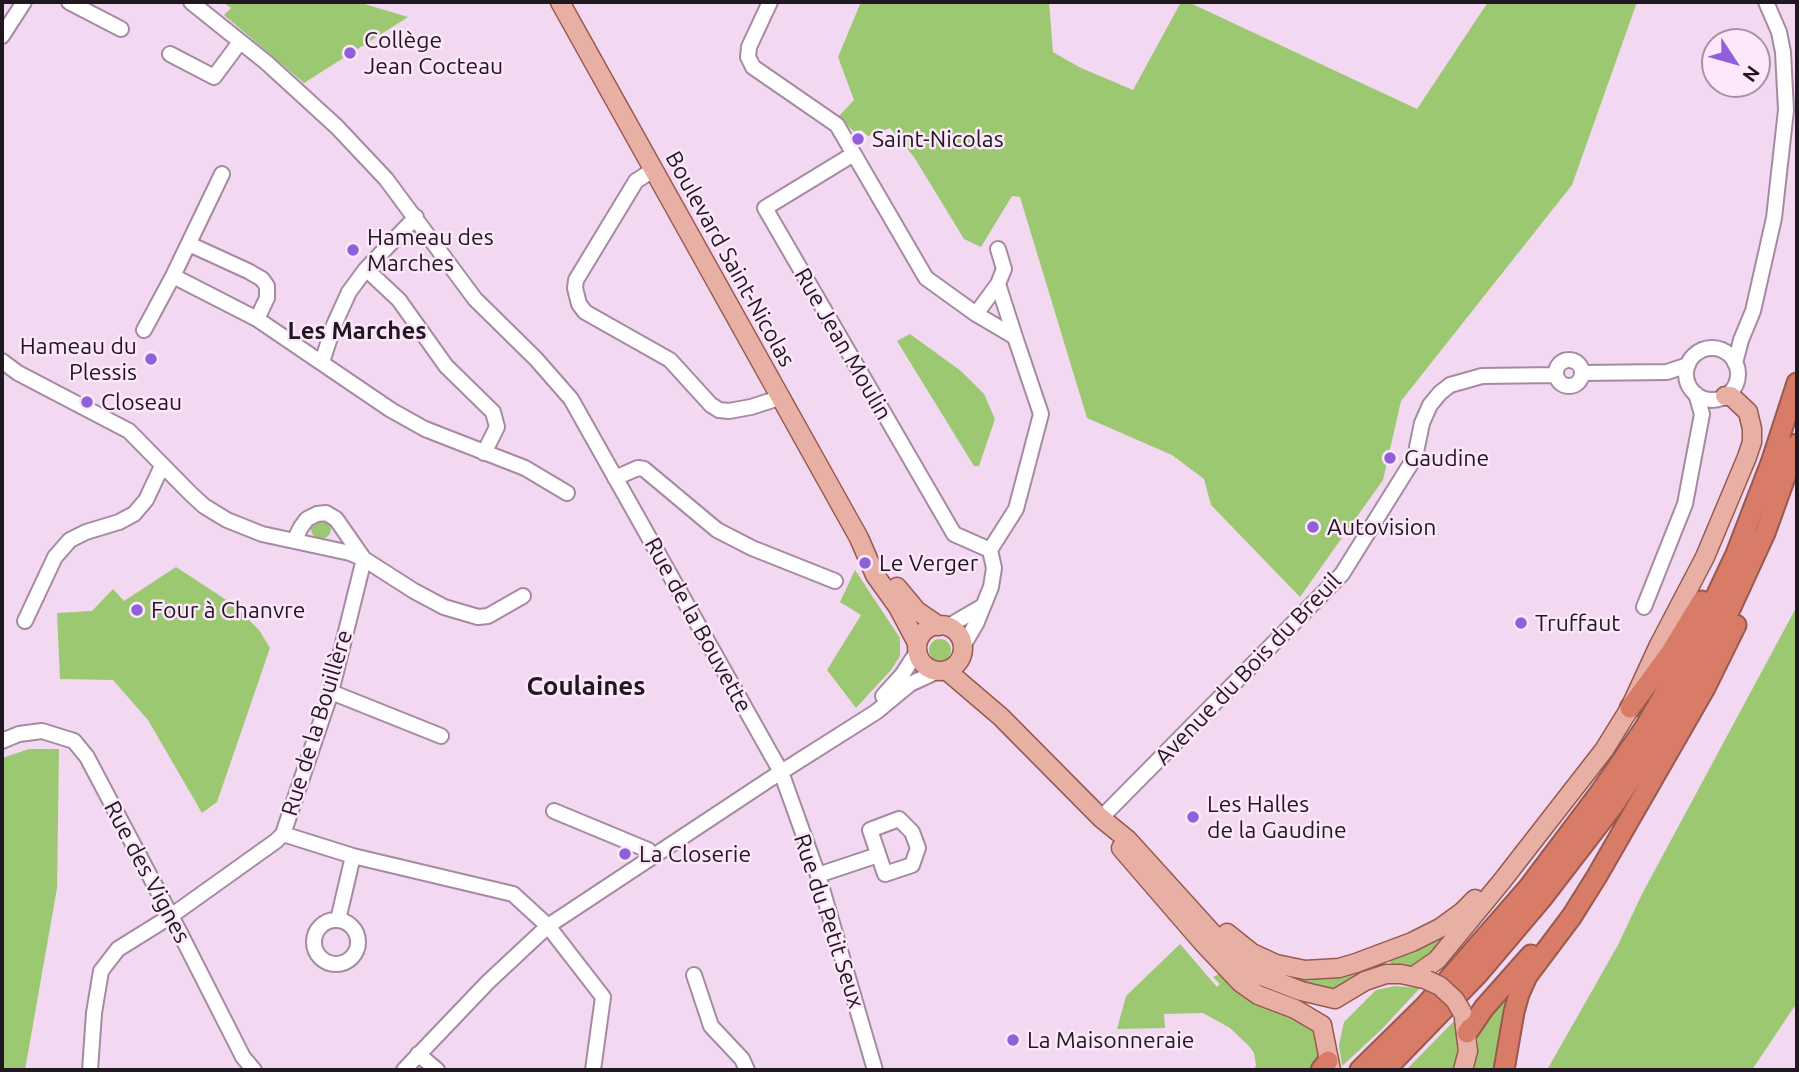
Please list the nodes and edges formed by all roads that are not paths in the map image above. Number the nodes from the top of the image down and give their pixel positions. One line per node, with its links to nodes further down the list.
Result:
1 (24, 2): 8 (street)
2 (69, 2): 7 (street)
3 (191, 2): 9 (street, Rue de la Bouvette)
4 (560, 2): 12 (main road, Boulevard Saint-Nicolas)
5 (770, 2): 11 (street)
6 (1769, 4): 24 (street)
7 (121, 29)
8 (2, 36)
9 (240, 42): 10 (street); 14 (street, Rue de la Bouvette)
10 (170, 54)
11 (852, 155): 20 (street); 45 (street, Rue Jean Moulin)
12 (653, 170): 34 (main road, Boulevard Saint-Nicolas); 34 (street)
13 (222, 174): 15 (street)
14 (416, 217): 17 (street); 40 (street, Rue de la Bouvette)
15 (189, 244): 18 (street); 21 (street)
16 (998, 249): 19 (street)
17 (366, 269): 27 (street); 38 (street)
18 (173, 276): 21 (street); 22 (street)
19 (999, 284): 20 (street); 23 (street)
20 (976, 314): 23 (street)
21 (257, 319): 27 (street)
22 (144, 330)
23 (1015, 337): 45 (street)
24 (1741, 340): 25 (street); 28 (street)
25 (1719, 349): 28 (street); 29 (street)
26 (2, 361): 39 (street)
27 (322, 362): 38 (street)
28 (1735, 363): 35 (street)
29 (1688, 365): 30 (street); 31 (street)
30 (1667, 372): 31 (street); 64 (street, Avenue du Bois du Breuil)
31 (1688, 382): 33 (street)
32 (1797, 383): 42 (highway)
33 (1696, 394): 35 (street); 36 (street)
34 (779, 398): 43 (main road, Boulevard Saint-Nicolas)
35 (1720, 398): 36 (street); 57 (main road)
36 (1702, 414): 50 (street)
37 (1797, 444): 42 (highway)
38 (484, 453): 41 (street)
39 (162, 466): 44 (street); 51 (street)
40 (615, 478): 47 (street); 62 (street, Rue de la Bouvette)
41 (567, 493)
42 (1756, 529): 57 (highway); 72 (highway); 91 (highway); 92 (highway)
43 (859, 538): 52 (main road, Boulevard Saint-Nicolas); 53 (main road, Boulevard Saint-Nicolas)
44 (294, 541): 46 (street); 46 (street)
45 (990, 550): 49 (street)
46 (364, 559): 48 (street); 56 (street, Rue de la Bouillère)
47 (835, 581)
48 (523, 596)
49 (983, 606): 52 (street); 54 (street)
50 (1643, 607)
51 (25, 621)
52 (943, 626): 53 (main road); 54 (main road)
53 (917, 648): 55 (main road); 59 (street)
54 (962, 651): 55 (main road); 58 (main road)
55 (942, 671): 58 (main road); 59 (street)
56 (331, 692): 60 (street); 65 (street, Rue de la Bouillère)
57 (1630, 708): 71 (main road)
58 (1001, 717): 64 (main road)
59 (858, 723): 62 (street)
60 (441, 736)
61 (2, 741): 73 (street, Rue des Vignes)
62 (781, 772): 68 (street); 70 (street, Rue du Petit Seux)
63 (554, 811): 68 (street)
64 (1101, 818): 69 (main road); 80 (main road)
65 (283, 834): 67 (street); 73 (street, Rue de la Bouillère)
66 (878, 855): 70 (street)
67 (353, 856): 74 (street); 75 (street)
68 (653, 856): 75 (street)
69 (1159, 873): 71 (main road); 78 (main road)
70 (818, 875): 90 (street, Rue du Petit Seux)
71 (1502, 881): 77 (main road)
72 (1583, 896): 79 (highway); 93 (highway)
73 (171, 916): 84 (street, Rue de la Bouillère); 85 (street, Rue des Vignes)
74 (338, 920)
75 (548, 926): 81 (street); 88 (street)
76 (694, 975): 89 (street)
77 (1421, 978): 78 (main road); 79 (main road, bridge)
78 (1348, 993): 80 (main road)
79 (1467, 1033): 83 (main road)
80 (1326, 1040): 82 (main road)
81 (418, 1054): 86 (street); 87 (street)
82 (1327, 1067)
83 (1464, 1069)
84 (90, 1070)
85 (254, 1070)
86 (404, 1070)
87 (437, 1070)
88 (593, 1070)
89 (747, 1070)
90 (875, 1070)
91 (1360, 1070)
92 (1385, 1070)
93 (1504, 1070)

